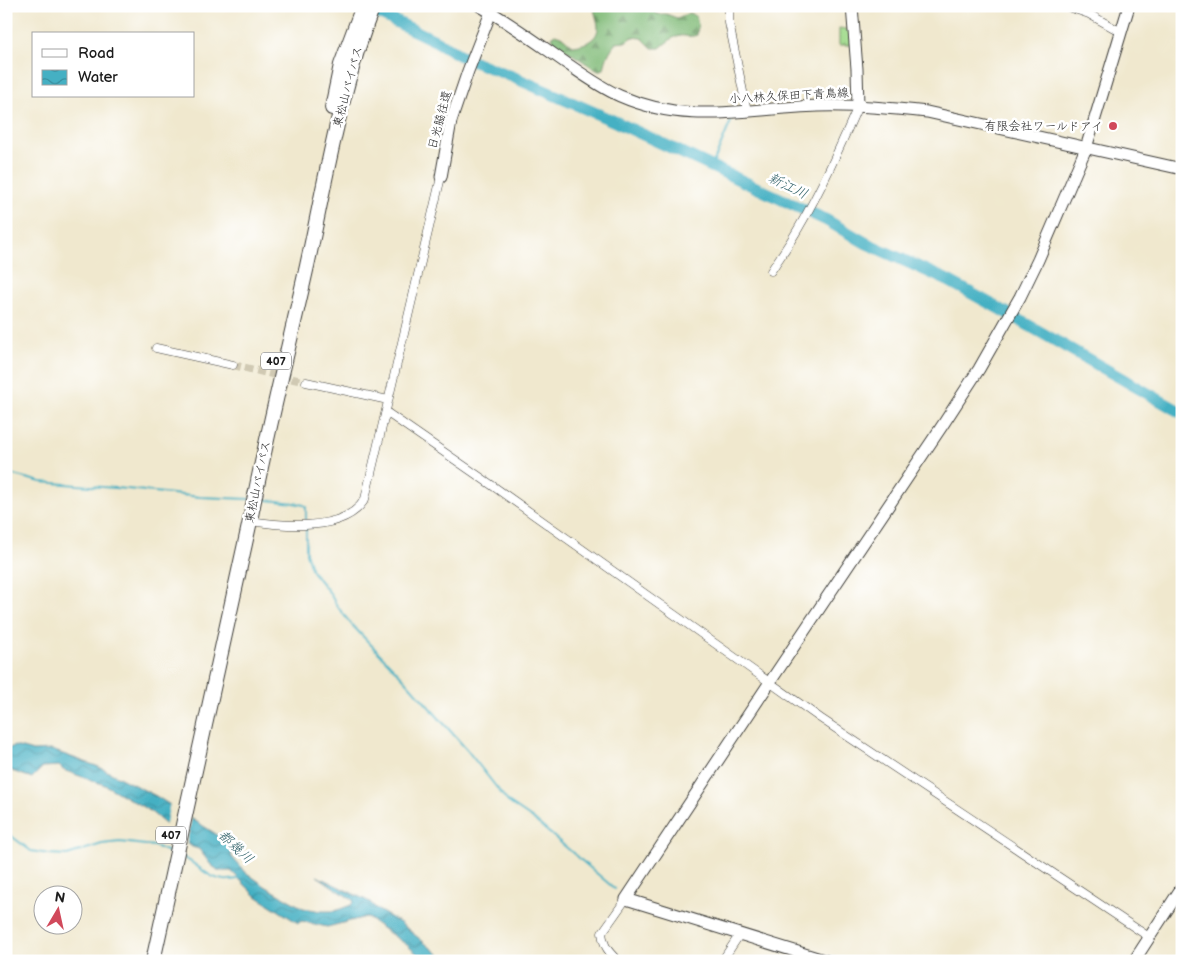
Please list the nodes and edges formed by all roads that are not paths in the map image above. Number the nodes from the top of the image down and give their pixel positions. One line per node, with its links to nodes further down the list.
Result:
1 (373, 6): 8 (highway, 東松山バイパス / 407)
2 (480, 6): 7 (street, 小八林久保田下青鳥線)
3 (729, 6): 11 (street)
4 (852, 6): 10 (street)
5 (1066, 6): 9 (street)
6 (1129, 6): 9 (street)
7 (492, 9): 11 (street, 小八林久保田下青鳥線); 14 (street, 日光脇往還)
8 (363, 15): 21 (highway, 東松山バイパス / 407); 23 (highway, 東松山バイパス / 407)
9 (1121, 32): 12 (street)
10 (858, 106): 11 (street, 小八林久保田下青鳥線); 12 (street, 小八林久保田下青鳥線); 15 (street)
11 (747, 111)
12 (1086, 148): 13 (street, 小八林久保田下青鳥線); 22 (street)
13 (1182, 169)
14 (440, 177): 19 (street)
15 (771, 271)
16 (156, 348): 17 (street)
17 (233, 365)
18 (306, 382): 19 (street)
19 (388, 400): 20 (street)
20 (386, 412): 21 (street); 22 (street)
21 (250, 521): 23 (highway, 東松山バイパス / 407)
22 (770, 682): 25 (street); 27 (street)
23 (203, 712): 28 (highway, 東松山バイパス / 407); 29 (highway, 東松山バイパス / 407)
24 (1182, 887): 27 (street)
25 (626, 899): 26 (street); 30 (street)
26 (740, 934): 31 (street); 32 (street)
27 (1149, 937): 33 (street)
28 (143, 961)
29 (153, 961)
30 (618, 961)
31 (722, 961)
32 (827, 961)
33 (1134, 961)

